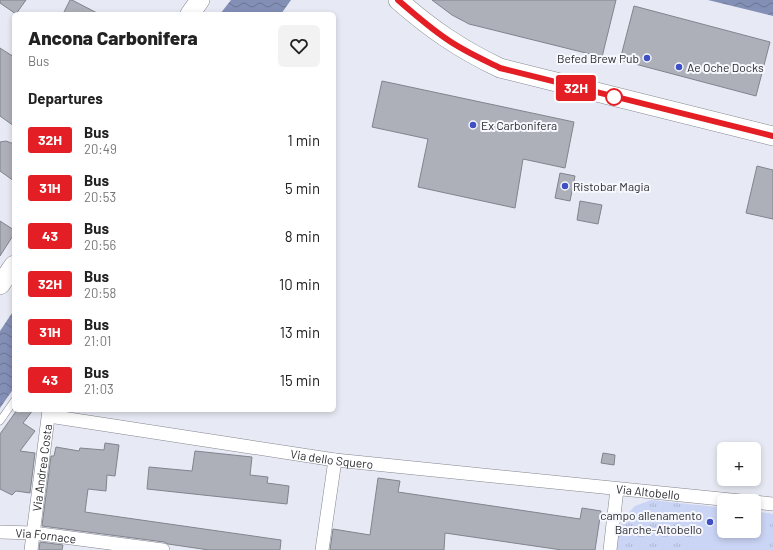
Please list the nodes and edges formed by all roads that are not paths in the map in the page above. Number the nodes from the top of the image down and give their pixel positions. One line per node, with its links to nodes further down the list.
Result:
1 (200, 0): 3 (street)
2 (398, 0): 4 (street)
3 (191, 12)
4 (773, 136)
5 (12, 268): 6 (street)
6 (0, 285)
7 (12, 404): 9 (lane)
8 (52, 414): 10 (street, Via dello Squero); 16 (street, Via Andrea Costa)
9 (0, 421)
10 (335, 460): 11 (street, Via dello Squero); 19 (street)
11 (617, 489): 12 (street, Via Altobello); 20 (street, Via Altobello)
12 (717, 499)
13 (761, 503): 14 (street)
14 (773, 504)
15 (0, 532): 16 (street, Via Fornace)
16 (33, 533): 17 (street, Via Andrea Costa); 18 (street, Via Fornace)
17 (31, 550)
18 (162, 550)
19 (322, 550)
20 (610, 550)

